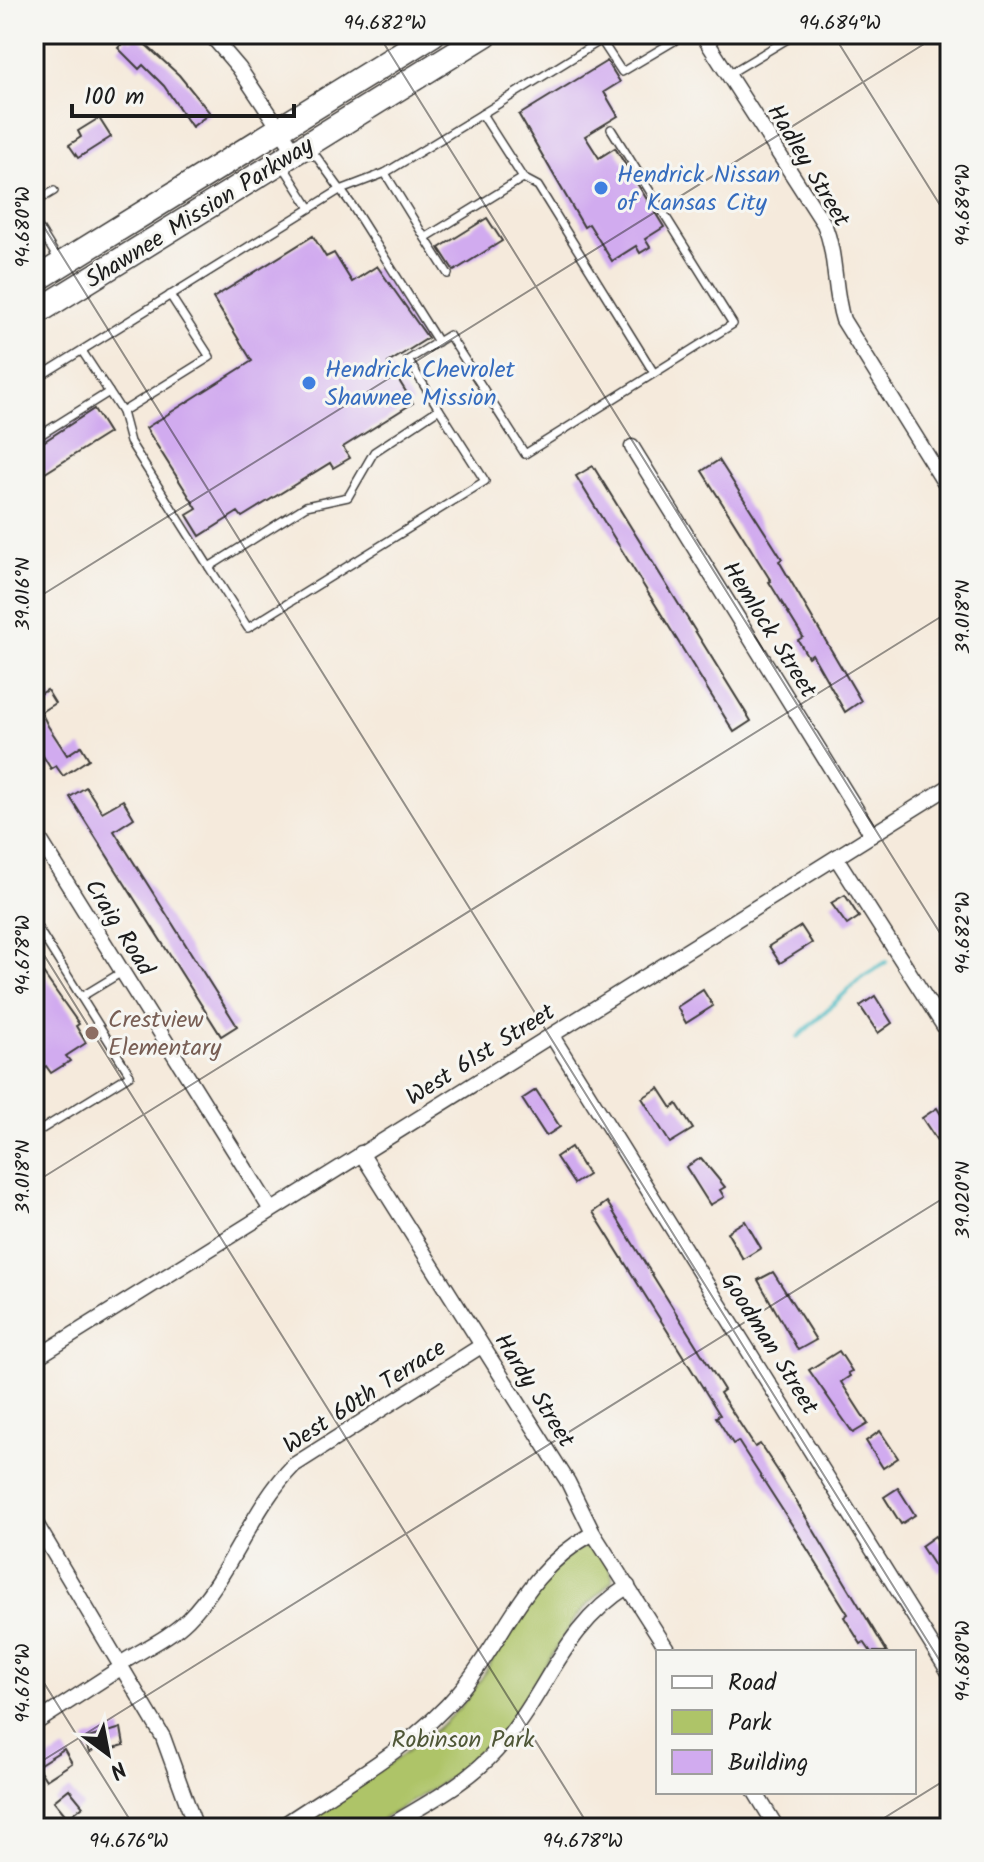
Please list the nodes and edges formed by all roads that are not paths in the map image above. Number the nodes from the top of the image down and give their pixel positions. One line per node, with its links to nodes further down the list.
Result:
1 (210, 34): 11 (street)
2 (433, 34): 11 (highway, Shawnee Mission Parkway)
3 (486, 34): 13 (highway, Shawnee Mission Parkway)
4 (611, 34): 8 (lane)
5 (686, 34): 8 (lane)
6 (702, 34): 9 (street, Hadley Street)
7 (796, 34): 9 (lane)
8 (601, 40): 10 (lane)
9 (728, 75): 36 (street, Hadley Street)
10 (482, 114): 14 (lane); 15 (lane)
11 (282, 128): 13 (street); 22 (highway, Shawnee Mission Parkway)
12 (611, 129): 29 (lane)
13 (295, 152): 17 (lane); 19 (lane); 26 (highway, Shawnee Mission Parkway)
14 (385, 173): 17 (lane); 21 (lane)
15 (523, 178): 21 (lane); 29 (lane)
16 (54, 191): 18 (lane)
17 (338, 191): 19 (lane); 27 (lane)
18 (34, 203)
19 (310, 208): 25 (lane)
20 (34, 220): 22 (lane)
21 (425, 238): 23 (lane)
22 (62, 264): 24 (highway, Shawnee Mission Parkway)
23 (448, 274)
24 (34, 281)
25 (170, 295): 28 (lane); 33 (lane)
26 (34, 314)
27 (438, 342): 29 (lane); 32 (lane)
28 (82, 351): 30 (lane); 31 (lane)
29 (654, 373)
30 (34, 380)
31 (109, 392): 33 (lane); 34 (lane)
32 (439, 409): 37 (lane); 37 (lane)
33 (122, 412): 37 (lane)
34 (34, 439)
35 (632, 447): 40 (street, Hemlock Street)
36 (950, 492)
37 (209, 567)
38 (950, 786): 40 (street, West 61st Street)
39 (34, 830): 43 (street, Craig Road)
40 (872, 835): 41 (street, West 61st Street)
41 (837, 859): 45 (street, West 61st Street); 46 (street)
42 (34, 922): 44 (lane)
43 (122, 972): 44 (lane); 49 (street, Craig Road)
44 (81, 997): 47 (lane)
45 (552, 1036): 48 (street, West 61st Street); 57 (street, Goodman Street)
46 (950, 1036)
47 (34, 1134)
48 (361, 1153): 49 (street, West 61st Street); 50 (street, Hardy Street)
49 (271, 1210): 51 (street, West 61st Street)
50 (481, 1346): 53 (street, Hardy Street); 56 (street, West 60th Terrace)
51 (34, 1359)
52 (34, 1520): 56 (street)
53 (593, 1533): 54 (street, Hardy Street); 62 (street)
54 (628, 1586): 55 (street, Hardy Street); 63 (street)
55 (668, 1650)
56 (121, 1666): 58 (street, West 60th Terrace); 61 (street)
57 (950, 1674)
58 (34, 1724)
59 (756, 1794): 60 (street)
60 (770, 1826)
61 (196, 1828)
62 (279, 1828)
63 (386, 1828)

